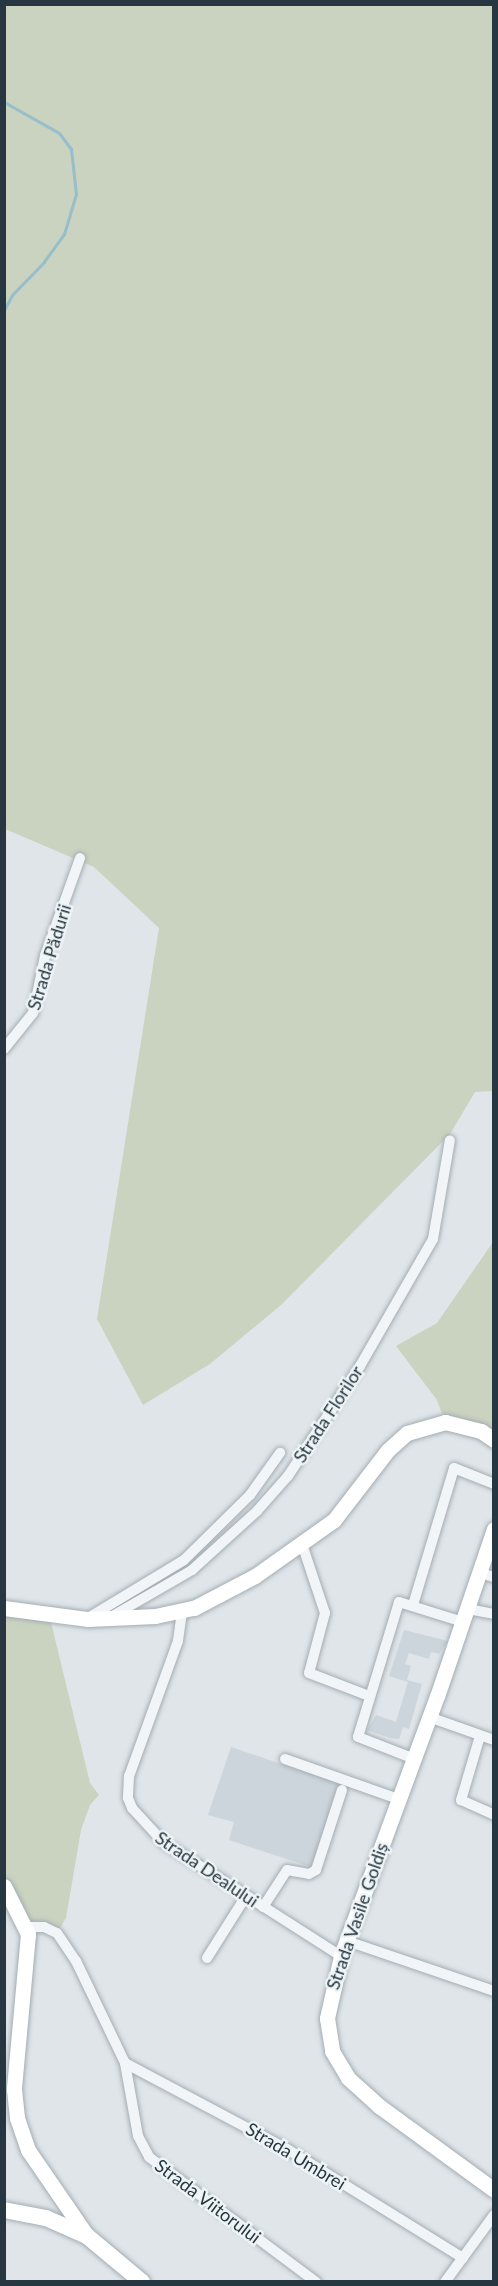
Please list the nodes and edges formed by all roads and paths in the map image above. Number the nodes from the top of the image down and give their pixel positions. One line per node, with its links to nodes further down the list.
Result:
1 (80, 858): 2 (street, Strada Pădurii)
2 (4, 1049)
3 (450, 1140): 15 (street, Strada Florilor)
4 (494, 1440): 8 (street)
5 (280, 1453): 16 (street, Strada Florilor)
6 (494, 1484): 10 (street)
7 (494, 1529): 9 (street, Strada Vasile Goldiș)
8 (302, 1544): 12 (street); 17 (street)
9 (487, 1575): 14 (street, Strada Vasile Goldiș)
10 (413, 1605): 14 (street); 17 (street)
11 (4, 1608): 16 (street)
12 (182, 1612): 15 (street); 27 (street, Strada Dealului)
13 (494, 1614): 14 (street)
14 (466, 1615): 18 (street, Strada Vasile Goldiș)
15 (109, 1618): 16 (street)
16 (88, 1619)
17 (369, 1696): 21 (street)
18 (429, 1717): 19 (street); 21 (street, Strada Vasile Goldiș)
19 (480, 1736): 20 (street); 25 (street)
20 (494, 1740)
21 (412, 1758): 24 (street, Strada Vasile Goldiș)
22 (285, 1760): 24 (street)
23 (342, 1790): 28 (street)
24 (398, 1799): 30 (street, Strada Vasile Goldiș)
25 (494, 1815)
26 (4, 1886): 29 (street)
27 (246, 1896): 28 (street, Strada Dealului); 31 (street)
28 (263, 1907): 30 (street, Strada Dealului)
29 (26, 1927): 33 (street, Strada Viitorului); 37 (street)
30 (344, 1949): 32 (street, Strada Dealului); 34 (street, Strada Vasile Goldiș)
31 (207, 1958)
32 (494, 1990)
33 (125, 2063): 38 (street, Strada Umbrei); 40 (street, Strada Viitorului)
34 (494, 2190)
35 (4, 2210): 37 (main road)
36 (494, 2215): 38 (street)
37 (87, 2236): 39 (main road)
38 (463, 2258): 41 (street)
39 (142, 2282)
40 (316, 2282)
41 (445, 2282)

